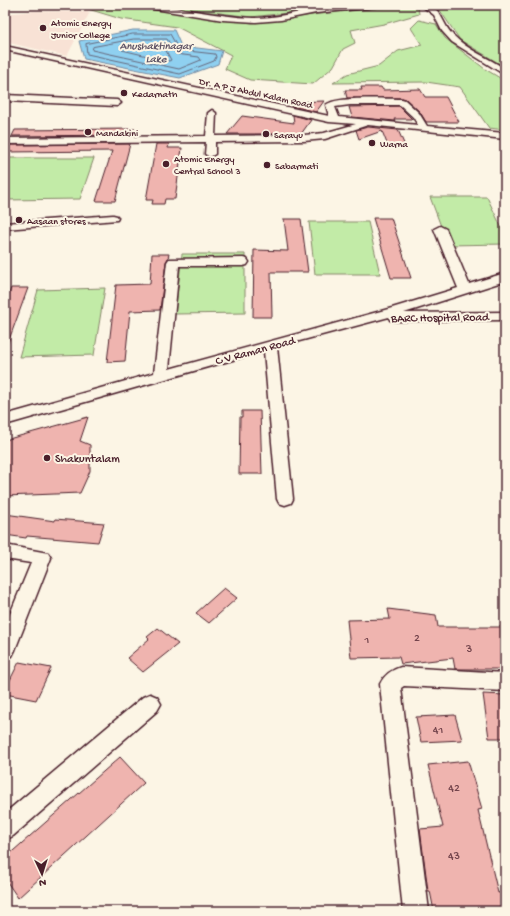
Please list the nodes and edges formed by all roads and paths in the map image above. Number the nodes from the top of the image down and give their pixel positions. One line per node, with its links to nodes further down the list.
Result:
1 (142, 5): 2 (street)
2 (376, 5)
3 (424, 5): 5 (street)
4 (5, 48): 9 (street, Dr. A P J Abdul Kalam Road)
5 (505, 73)
6 (5, 98): 7 (street)
7 (117, 103)
8 (212, 113): 13 (street)
9 (336, 120): 10 (street, Dr. A P J Abdul Kalam Road); 11 (street)
10 (370, 123): 11 (street, Dr. A P J Abdul Kalam Road); 13 (street)
11 (424, 128): 12 (street, Dr. A P J Abdul Kalam Road)
12 (505, 136)
13 (211, 139): 14 (street); 15 (street)
14 (5, 140)
15 (210, 154)
16 (113, 218): 17 (street)
17 (5, 226)
18 (440, 229): 21 (street)
19 (243, 262): 25 (street)
20 (505, 277): 21 (street, C V Raman Road)
21 (465, 290): 22 (street, C V Raman Road)
22 (375, 318): 23 (street, BARC Hospital Road); 24 (street, C V Raman Road)
23 (502, 320)
24 (270, 345): 25 (street, C V Raman Road); 27 (street)
25 (161, 376): 26 (street, C V Raman Road)
26 (5, 420)
27 (285, 499)
28 (5, 552): 29 (street)
29 (5, 650)
30 (505, 682): 33 (street)
31 (150, 704): 32 (street)
32 (5, 828)
33 (416, 911)

